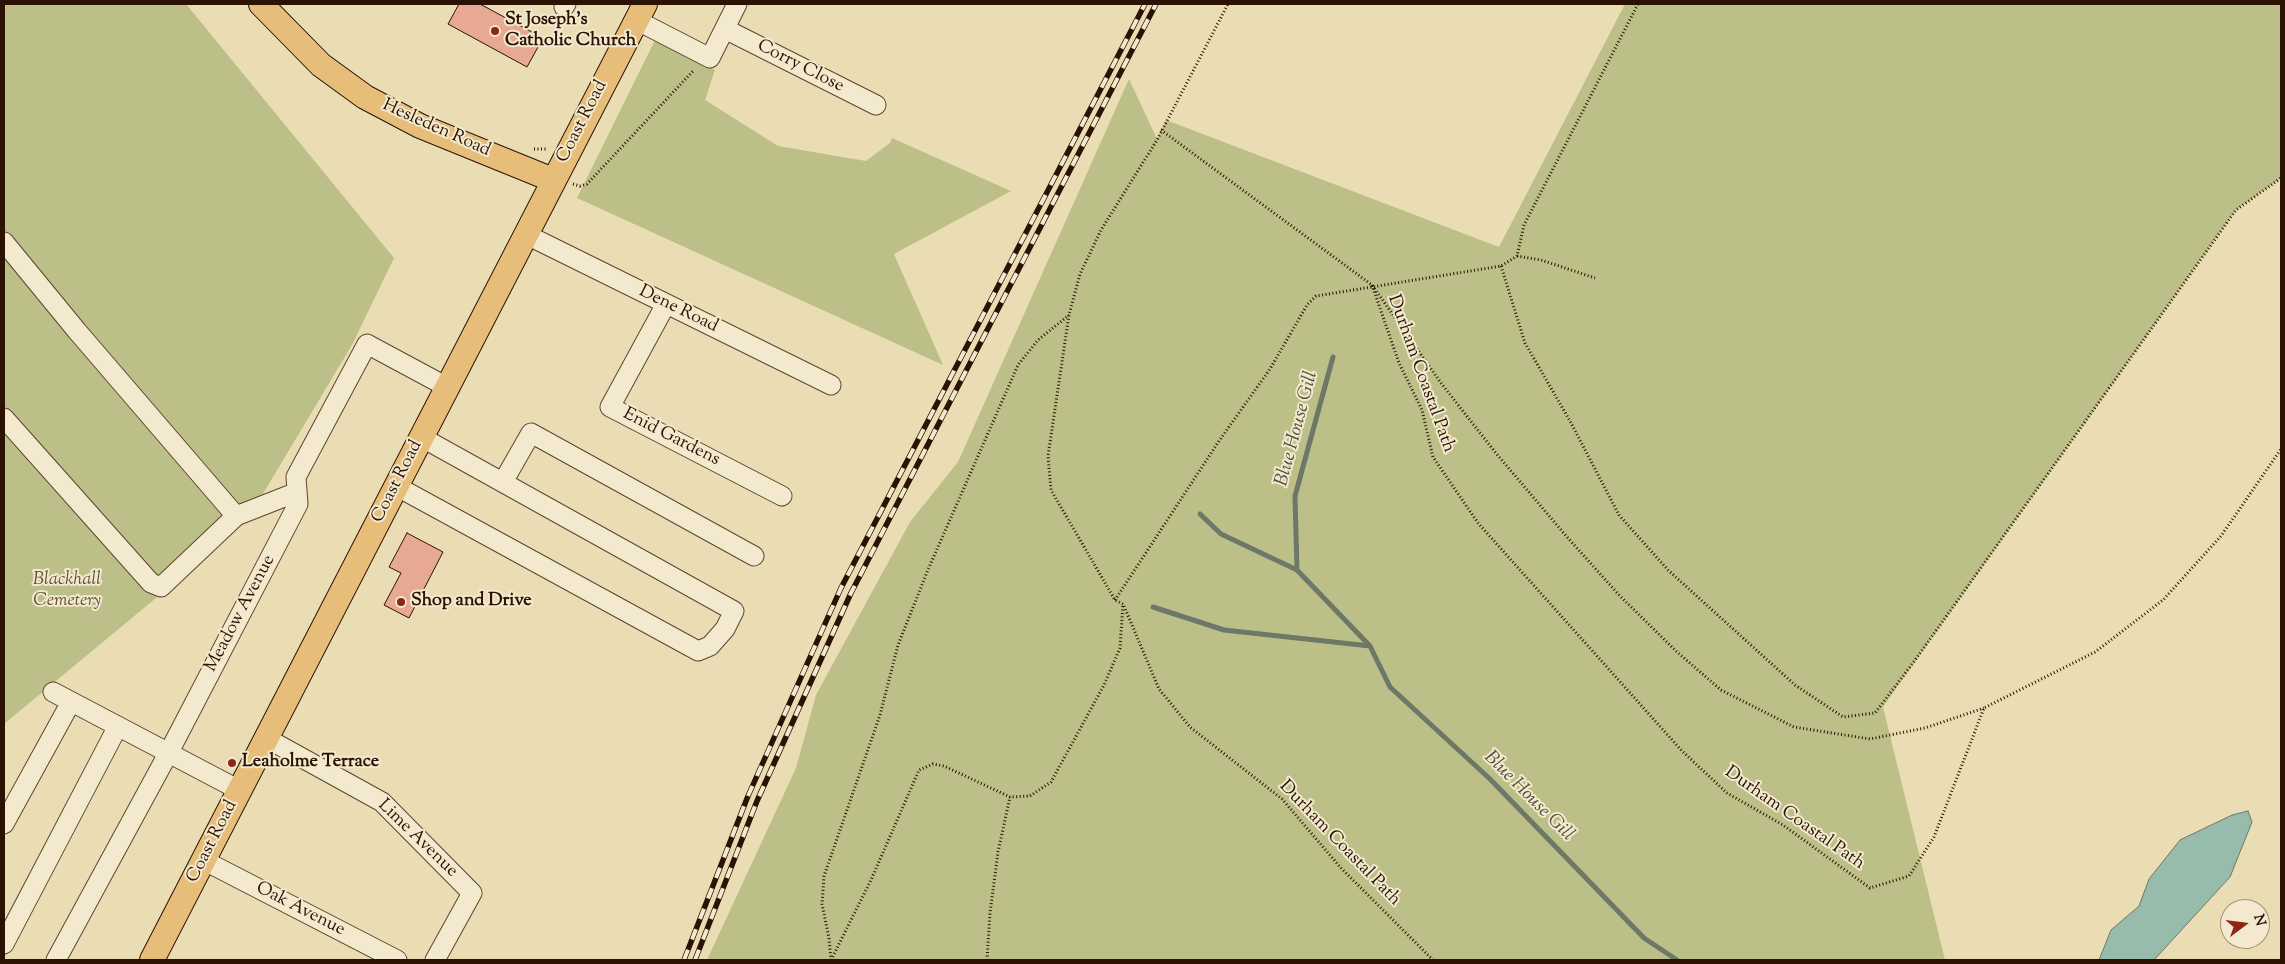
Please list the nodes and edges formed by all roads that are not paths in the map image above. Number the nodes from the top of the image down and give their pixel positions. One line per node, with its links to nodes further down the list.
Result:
1 (261, 4): 6 (main road, Hesleden Road)
2 (737, 4): 4 (street)
3 (640, 12): 4 (street); 6 (main road, Coast Road)
4 (725, 29): 5 (street, Corry Close)
5 (876, 106)
6 (553, 180): 7 (main road, Coast Road)
7 (526, 234): 9 (street, Dene Road); 11 (main road, Coast Road)
8 (4, 242): 18 (street)
9 (666, 304): 10 (street, Dene Road); 17 (street, Enid Gardens)
10 (832, 385)
11 (447, 387): 13 (main road, Coast Road); 16 (street, Meadow Avenue)
12 (4, 418): 18 (street)
13 (421, 437): 14 (street); 15 (main road, Coast Road)
14 (503, 482): 15 (street); 19 (street)
15 (396, 486): 23 (main road, Coast Road)
16 (297, 492): 18 (street); 24 (street, Meadow Avenue)
17 (782, 496)
18 (236, 516)
19 (754, 556)
20 (52, 692): 21 (street)
21 (71, 702): 22 (street); 26 (street)
22 (118, 726): 24 (street); 28 (street)
23 (266, 738): 25 (main road, Coast Road); 32 (street, Lime Avenue)
24 (169, 752): 25 (street); 29 (street, Meadow Avenue)
25 (239, 790): 27 (main road, Coast Road)
26 (4, 824)
27 (203, 860): 30 (main road, Coast Road); 31 (street, Oak Avenue)
28 (4, 944)
29 (56, 960)
30 (152, 960)
31 (397, 960)
32 (435, 960)

